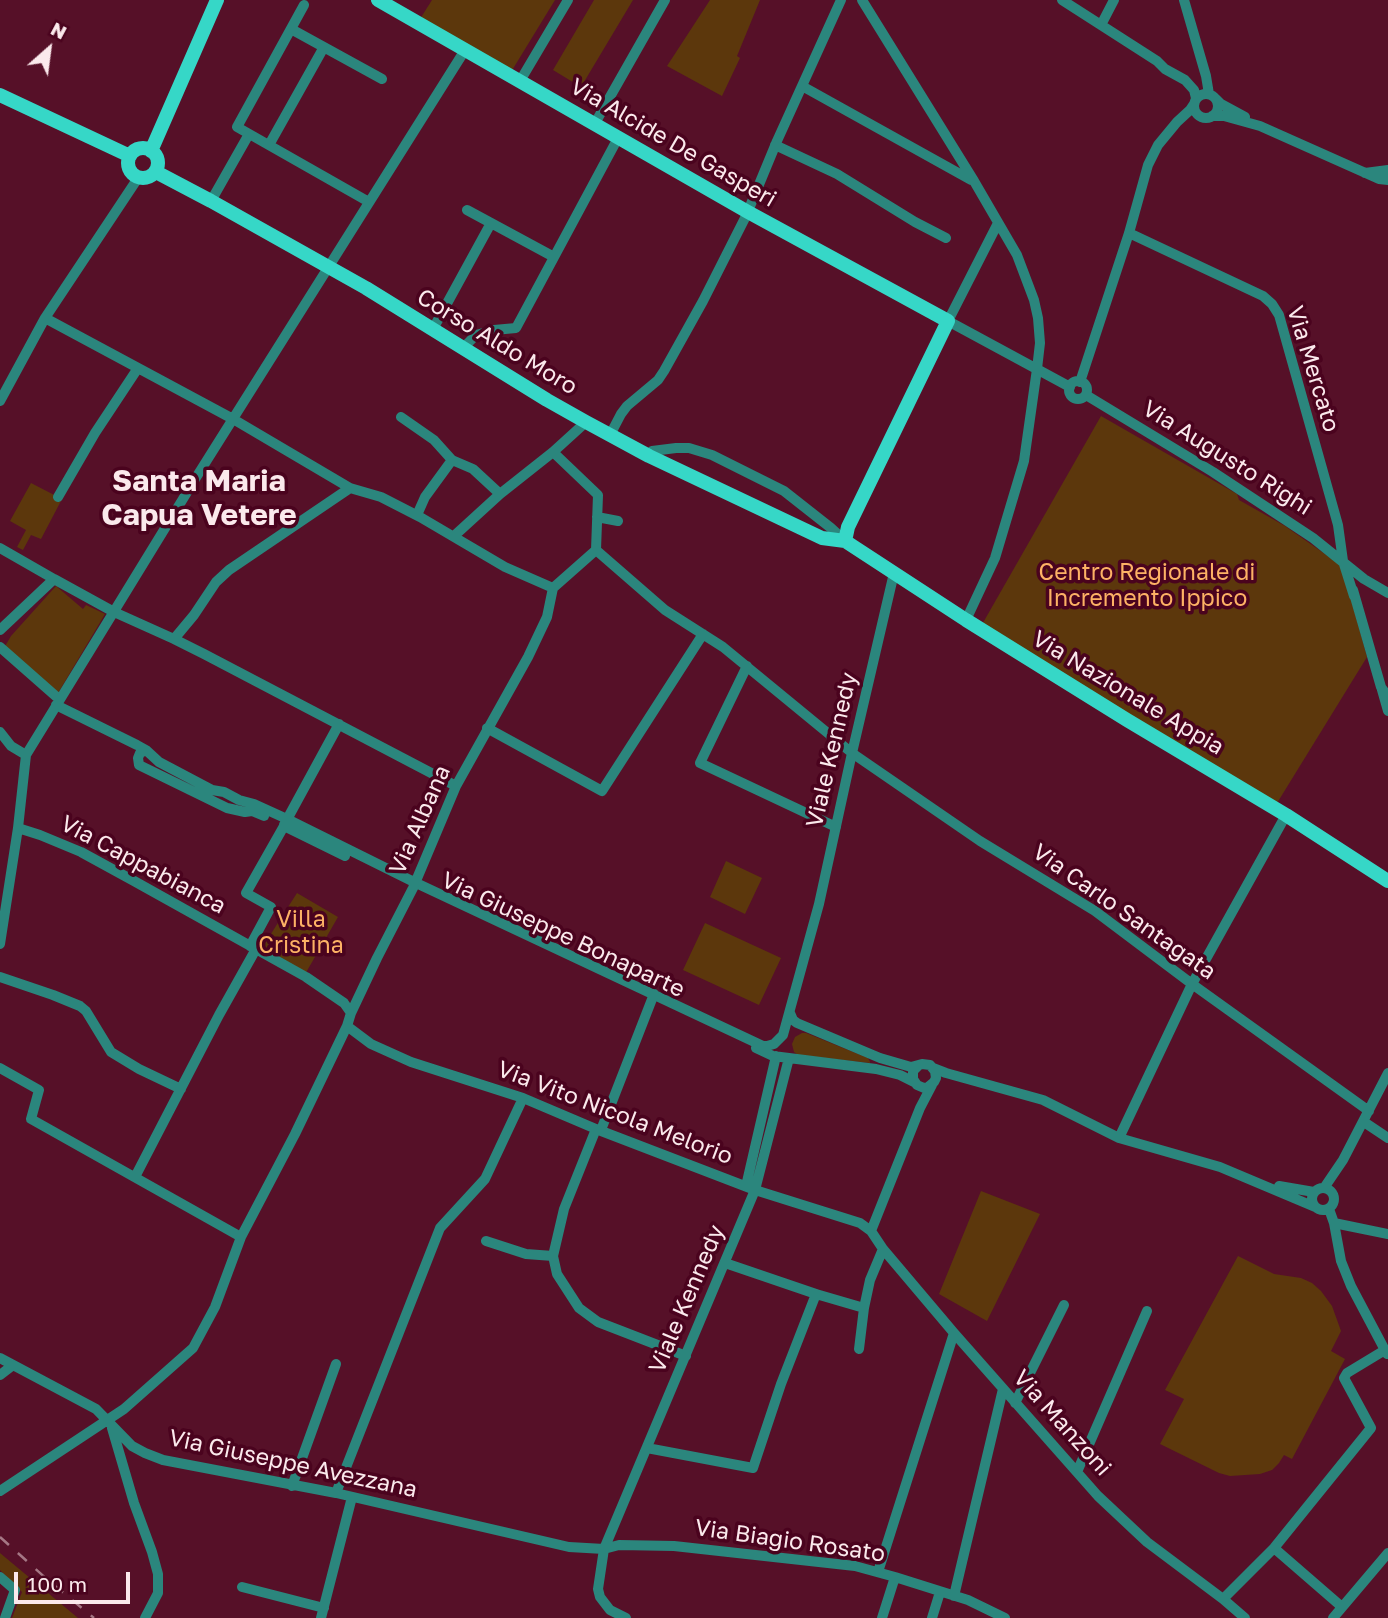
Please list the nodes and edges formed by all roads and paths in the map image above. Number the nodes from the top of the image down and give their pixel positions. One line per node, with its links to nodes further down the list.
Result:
1 (217, 0): 30 (main road)
2 (378, 0): 14 (main road, Via Alcide De Gasperi)
3 (568, 0): 17 (street)
4 (665, 0): 23 (street)
5 (841, 0): 18 (street)
6 (862, 0): 37 (street)
7 (1062, 0): 11 (street)
8 (1114, 0): 11 (street)
9 (1184, 0): 20 (street)
10 (304, 5): 12 (street)
11 (1101, 25): 15 (street)
12 (291, 29): 13 (street); 26 (street)
13 (324, 47): 16 (street); 28 (street)
14 (465, 50): 17 (main road, Via Alcide De Gasperi); 39 (street)
15 (1157, 61): 20 (street); 21 (street)
16 (382, 79)
17 (520, 81): 23 (main road, Via Alcide De Gasperi)
18 (802, 86): 29 (street); 37 (street)
19 (0, 95): 31 (main road)
20 (1212, 97): 21 (street); 22 (street); 24 (street)
21 (1195, 101): 22 (street); 25 (street)
22 (1208, 117): 24 (street); 25 (street)
23 (594, 125): 27 (main road, Via Alcide De Gasperi)
24 (1260, 126): 34 (street)
25 (1173, 129): 44 (street)
26 (249, 134): 28 (street); 38 (street)
27 (618, 138): 41 (main road, Via Alcide De Gasperi); 46 (street)
28 (269, 145): 39 (street)
29 (775, 145): 41 (street); 45 (street)
30 (151, 151): 31 (main road); 33 (main road)
31 (130, 156): 35 (main road)
32 (1388, 170): 34 (street)
33 (156, 172): 35 (main road); 38 (main road, Corso Aldo Moro)
34 (1365, 173): 36 (street)
35 (138, 178): 48 (street)
36 (1388, 180)
37 (974, 181): 43 (street)
38 (211, 201): 47 (main road, Corso Aldo Moro)
39 (369, 202): 47 (street)
40 (467, 210): 42 (street)
41 (748, 212): 49 (main road, Via Alcide De Gasperi); 60 (street)
42 (491, 223): 46 (street); 50 (street)
43 (998, 223): 49 (street); 53 (street)
44 (1129, 233): 54 (street); 75 (street, Via Mercato)
45 (946, 238)
46 (554, 257): 51 (street)
47 (328, 266): 50 (main road, Corso Aldo Moro); 58 (street)
48 (45, 318): 52 (street); 55 (street)
49 (948, 321): 53 (street); 72 (main road)
50 (433, 330): 51 (main road, Corso Aldo Moro)
51 (463, 348): 56 (main road, Corso Aldo Moro)
52 (138, 368): 58 (street); 67 (street)
53 (1038, 369): 54 (street); 83 (street)
54 (1075, 384): 75 (street, Via Augusto Righi)
55 (0, 401)
56 (573, 414): 59 (main road, Corso Aldo Moro); 61 (street)
57 (401, 417): 64 (street)
58 (233, 419): 65 (street); 82 (street)
59 (586, 422): 60 (main road, Corso Aldo Moro); 61 (street)
60 (610, 435): 63 (main road, Corso Aldo Moro)
61 (562, 443): 62 (street)
62 (553, 452): 66 (street); 69 (street)
63 (649, 456): 72 (main road, Corso Aldo Moro); 72 (street)
64 (452, 460): 66 (street); 68 (street)
65 (349, 488): 68 (street); 86 (street)
66 (500, 495): 71 (street)
67 (58, 497)
68 (417, 515): 71 (street)
69 (597, 517): 70 (street); 74 (street)
70 (618, 521)
71 (454, 536): 79 (street)
72 (845, 541): 76 (main road, Via Nazionale Appia)
73 (0, 548): 77 (street)
74 (596, 550): 79 (street); 85 (street, Via Carlo Santagata)
75 (1343, 561): 78 (street, Via Augusto Righi); 81 (street)
76 (894, 573): 83 (main road, Via Nazionale Appia); 95 (street, Viale Kennedy)
77 (54, 579): 82 (street); 84 (street)
78 (1364, 579): 80 (street, Via Augusto Righi); 81 (street)
79 (553, 588): 93 (street, Via Albana)
80 (1388, 593)
81 (1354, 596): 89 (street)
82 (114, 612): 86 (street); 90 (street)
83 (966, 620): 98 (main road, Via Nazionale Appia)
84 (0, 630)
85 (703, 634): 88 (street, Via Carlo Santagata); 93 (street)
86 (174, 639): 92 (street)
87 (0, 647): 90 (street, Via Giuseppe Bonaparte)
88 (747, 666): 95 (street, Via Carlo Santagata); 100 (street)
89 (1385, 692): 91 (street)
90 (57, 702): 96 (street); 99 (street, Via Giuseppe Bonaparte)
91 (1388, 711)
92 (339, 724): 97 (street); 99 (street)
93 (487, 728): 97 (street, Via Albana)
94 (0, 732): 96 (street)
95 (852, 753): 100 (street, Viale Kennedy); 108 (street, Via Carlo Santagata)
96 (26, 755): 101 (street)
97 (456, 786): 103 (street, Via Albana)
98 (1286, 815): 102 (main road, Via Nazionale Appia); 108 (street)
99 (284, 825): 103 (street, Via Giuseppe Bonaparte); 106 (street)
100 (836, 827): 111 (street, Viale Kennedy)
101 (18, 828): 104 (street); 106 (street, Via Cappabianca)
102 (1388, 881)
103 (413, 885): 109 (street, Via Giuseppe Bonaparte); 110 (street, Via Albana)
104 (4, 898): 105 (street)
105 (0, 944)
106 (253, 947): 110 (street, Via Cappabianca); 124 (street)
107 (0, 977): 124 (street)
108 (1192, 984): 127 (street, Via Carlo Santagata); 131 (street)
109 (653, 997): 114 (street); 115 (street, Via Giuseppe Bonaparte); 130 (street)
110 (351, 1013): 112 (street, Via Albana)
111 (790, 1013): 113 (street); 114 (street, Viale Kennedy)
112 (348, 1026): 125 (street, Via Vito Nicola Melorio); 145 (street, Via Albana)
113 (810, 1028): 114 (street); 117 (street)
114 (783, 1035): 116 (street)
115 (776, 1056): 116 (street, Via Giuseppe Bonaparte); 136 (street)
116 (789, 1058): 117 (street, Via Giuseppe Bonaparte); 136 (street, Viale Kennedy)
117 (878, 1064): 118 (street); 122 (street)
118 (918, 1066): 120 (street); 122 (street)
119 (0, 1068): 134 (street)
120 (933, 1068): 123 (street); 129 (street)
121 (1388, 1073): 127 (street)
122 (916, 1084): 123 (street); 126 (street)
123 (933, 1084): 126 (street); 129 (street)
124 (181, 1089): 134 (street)
125 (523, 1098): 130 (street, Via Vito Nicola Melorio); 170 (street)
126 (920, 1108): 139 (street)
127 (1369, 1111): 128 (street)
128 (1364, 1122): 132 (street); 133 (street)
129 (1097, 1127): 131 (street)
130 (599, 1130): 136 (street, Via Vito Nicola Melorio); 149 (street)
131 (1119, 1138): 135 (street)
132 (1388, 1138)
133 (1343, 1160): 137 (street); 138 (street)
134 (135, 1177): 145 (street)
135 (1256, 1181): 137 (street); 140 (street)
136 (750, 1188): 141 (street, Via Vito Nicola Melorio); 150 (street, Viale Kennedy)
137 (1319, 1190): 138 (street); 140 (street)
138 (1334, 1196): 140 (street)
139 (880, 1207): 141 (street); 143 (street)
140 (1322, 1208): 142 (street); 146 (street)
141 (860, 1223): 143 (street, Via Vito Nicola Melorio)
142 (1334, 1223): 144 (street); 146 (street)
143 (872, 1231): 148 (street, Via Manzoni)
144 (1388, 1234)
145 (241, 1237): 165 (street, Via Albana)
146 (1336, 1239): 157 (street)
147 (486, 1241): 149 (street)
148 (883, 1249): 153 (street); 155 (street, Via Manzoni)
149 (553, 1256): 158 (street)
150 (725, 1263): 151 (street); 158 (street, Viale Kennedy)
151 (816, 1294): 153 (street); 166 (street)
152 (1064, 1305): 164 (street)
153 (864, 1308): 156 (street)
154 (1147, 1311): 167 (street)
155 (954, 1333): 163 (street, Via Manzoni); 175 (street)
156 (859, 1349)
157 (1386, 1353): 172 (street)
158 (686, 1356): 166 (street, Viale Kennedy)
159 (0, 1358): 161 (street, Via Giuseppe Avezzana)
160 (336, 1364): 168 (street)
161 (13, 1365): 162 (street); 165 (street, Via Giuseppe Avezzana)
162 (0, 1375)
163 (1003, 1389): 164 (street, Via Manzoni); 180 (street)
164 (1015, 1402): 167 (street, Via Manzoni)
165 (109, 1424): 168 (street, Via Giuseppe Avezzana); 169 (street, Via Albana); 186 (street)
166 (647, 1448): 173 (street, Viale Kennedy)
167 (1077, 1472): 181 (street, Via Manzoni)
168 (292, 1486): 170 (street, Via Giuseppe Avezzana)
169 (0, 1491)
170 (336, 1493): 171 (street, Via Giuseppe Avezzana)
171 (352, 1497): 173 (street, Via Giuseppe Avezzana); 183 (street)
172 (1274, 1548): 181 (street); 182 (street)
173 (604, 1549): 175 (street, Via Biagio Rosato); 187 (street, Viale Kennedy)
174 (1388, 1553): 182 (street)
175 (878, 1572): 177 (street, Via Biagio Rosato)
176 (0, 1577): 185 (street)
177 (895, 1577): 179 (street, Via Biagio Rosato); 188 (street)
178 (242, 1587): 183 (street)
179 (940, 1592): 180 (street, Via Biagio Rosato); 189 (street)
180 (954, 1596): 184 (street, Via Biagio Rosato)
181 (1223, 1599): 191 (street, Via Manzoni)
182 (1342, 1606): 192 (street)
183 (323, 1613)
184 (986, 1614): 190 (street, Via Biagio Rosato)
185 (5, 1618)
186 (145, 1618)
187 (626, 1618)
188 (883, 1618)
189 (932, 1618)
190 (1005, 1618)
191 (1245, 1618)
192 (1333, 1618)

